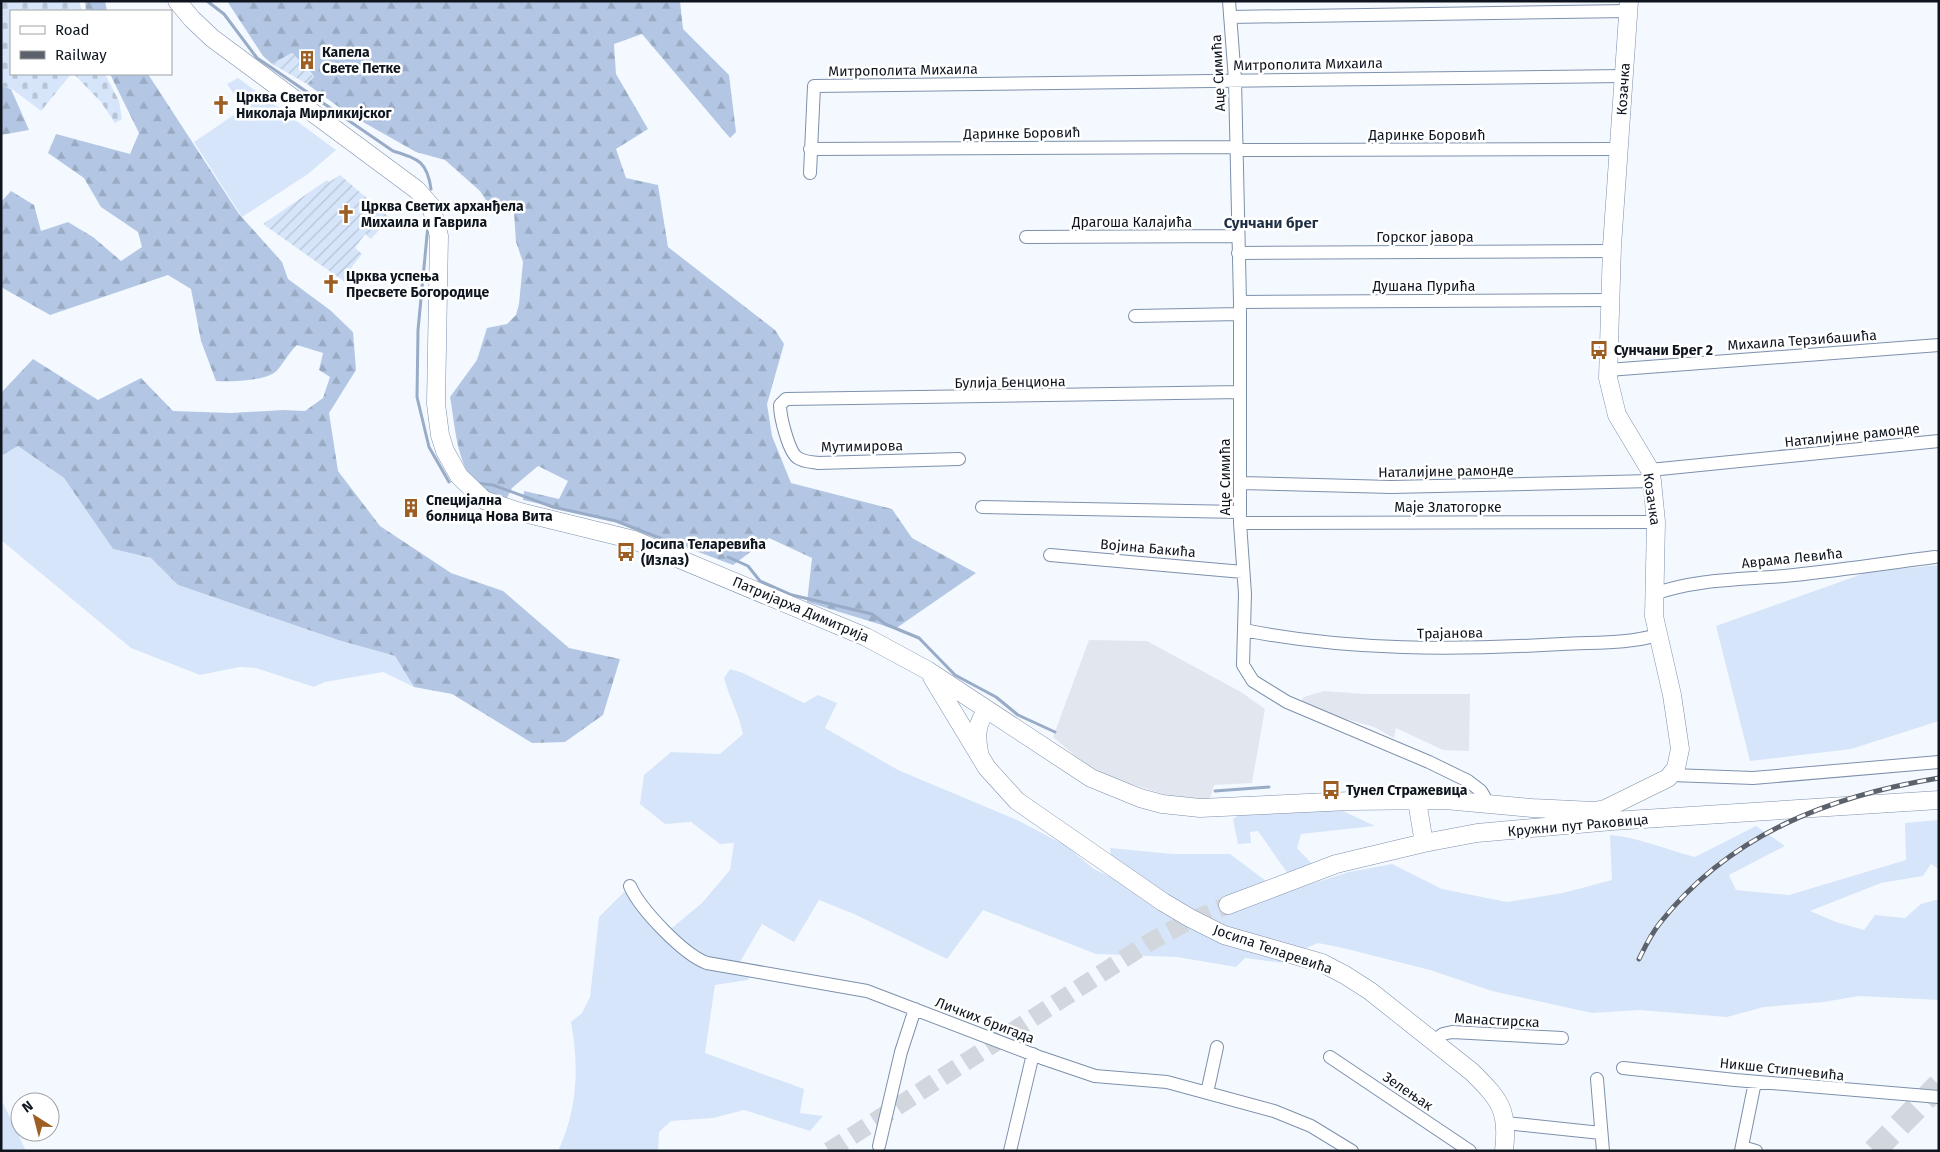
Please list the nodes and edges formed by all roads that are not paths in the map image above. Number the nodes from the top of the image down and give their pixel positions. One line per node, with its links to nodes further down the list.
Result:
1 (177, 1): 35 (main road, Патријарха Димитрија)
2 (1229, 1): 4 (street, Аце Симића)
3 (1629, 6): 4 (street); 5 (main road, Козачка)
4 (1230, 17): 6 (street, Аце Симића)
5 (1624, 76): 6 (street, Митрополита Михаила); 9 (main road, Козачка)
6 (1235, 80): 7 (street, Митрополита Михаила); 8 (street, Аце Симића)
7 (810, 149): 8 (street, Даринке Боровић); 10 (street)
8 (1235, 149): 9 (street, Даринке Боровић); 11 (street, Аце Симића)
9 (1618, 149): 13 (main road, Козачка)
10 (810, 172)
11 (1238, 236): 12 (street, Драгоша Калајића); 14 (street, Аце Симића)
12 (1026, 237)
13 (1611, 252): 14 (street, Горског јавора); 15 (main road, Козачка)
14 (1238, 253): 16 (street, Аце Симића)
15 (1609, 300): 16 (street, Душана Пурића); 19 (main road, Козачка)
16 (1240, 308): 17 (street, Душана Пурића); 20 (street, Аце Симића)
17 (1135, 316)
18 (1939, 344): 19 (street, Михаила Терзибашића)
19 (1608, 370): 24 (main road, Козачка)
20 (1240, 392): 21 (street, Булија Бенциона); 25 (street, Аце Симића)
21 (782, 402): 23 (street, Мутимирова)
22 (1939, 441): 24 (street, Наталијине рамонде)
23 (959, 459)
24 (1651, 475): 25 (street, Наталијине рамонде); 28 (main road, Козачка)
25 (1240, 483): 27 (street, Аце Симића)
26 (982, 507): 27 (street, Маје Златогорке)
27 (1240, 517): 28 (street, Маје Златогорке); 31 (street, Аце Симића)
28 (1656, 522): 32 (main road, Козачка)
29 (1050, 555): 31 (street, Војина Бакића)
30 (1935, 557): 32 (street, Аврама Левића)
31 (1243, 572): 33 (street, Аце Симића)
32 (1654, 594): 34 (main road, Козачка)
33 (1244, 630): 34 (street, Трајанова); 43 (street, Аце Симића)
34 (1657, 635): 40 (main road, Козачка)
35 (927, 670): 36 (main road, Патријарха Димитрија); 37 (main road, Јосипа Теларевића)
36 (984, 709): 37 (main road); 38 (main road, Јосипа Теларевића); 42 (main road, Патријарха Димитрија)
37 (964, 732): 38 (main road, Јосипа Теларевића)
38 (980, 756): 49 (main road, Јосипа Теларевића)
39 (1939, 762): 40 (street)
40 (1672, 775): 43 (main road)
41 (1939, 800): 44 (main road, Кружни пут Раковица)
42 (1417, 801): 43 (main road, Патријарха Димитрија); 44 (main road)
43 (1484, 805)
44 (1424, 843): 46 (main road, Кружни пут Раковица)
45 (630, 886): 47 (street, Личких бригада)
46 (1228, 905)
47 (915, 1008): 51 (street, Личких бригада); 60 (street)
48 (1562, 1038): 49 (street, Манастирска)
49 (1434, 1041): 58 (main road, Јосипа Теларевића)
50 (1218, 1047): 56 (street)
51 (1033, 1054): 56 (street, Личких бригада); 62 (street)
52 (1330, 1056): 64 (street, Зелењак)
53 (1623, 1068): 55 (street, Никше Стипчевића)
54 (1597, 1079): 59 (street)
55 (1755, 1082): 57 (street, Никше Стипчевића); 61 (street)
56 (1207, 1093): 63 (street, Личких бригада)
57 (1939, 1097)
58 (1506, 1123): 59 (street); 65 (main road, Јосипа Теларевића)
59 (1601, 1133): 66 (street)
60 (879, 1146)
61 (1742, 1149): 67 (street)
62 (1010, 1151)
63 (1352, 1151)
64 (1470, 1151)
65 (1504, 1151)
66 (1603, 1151)
67 (1756, 1151)

